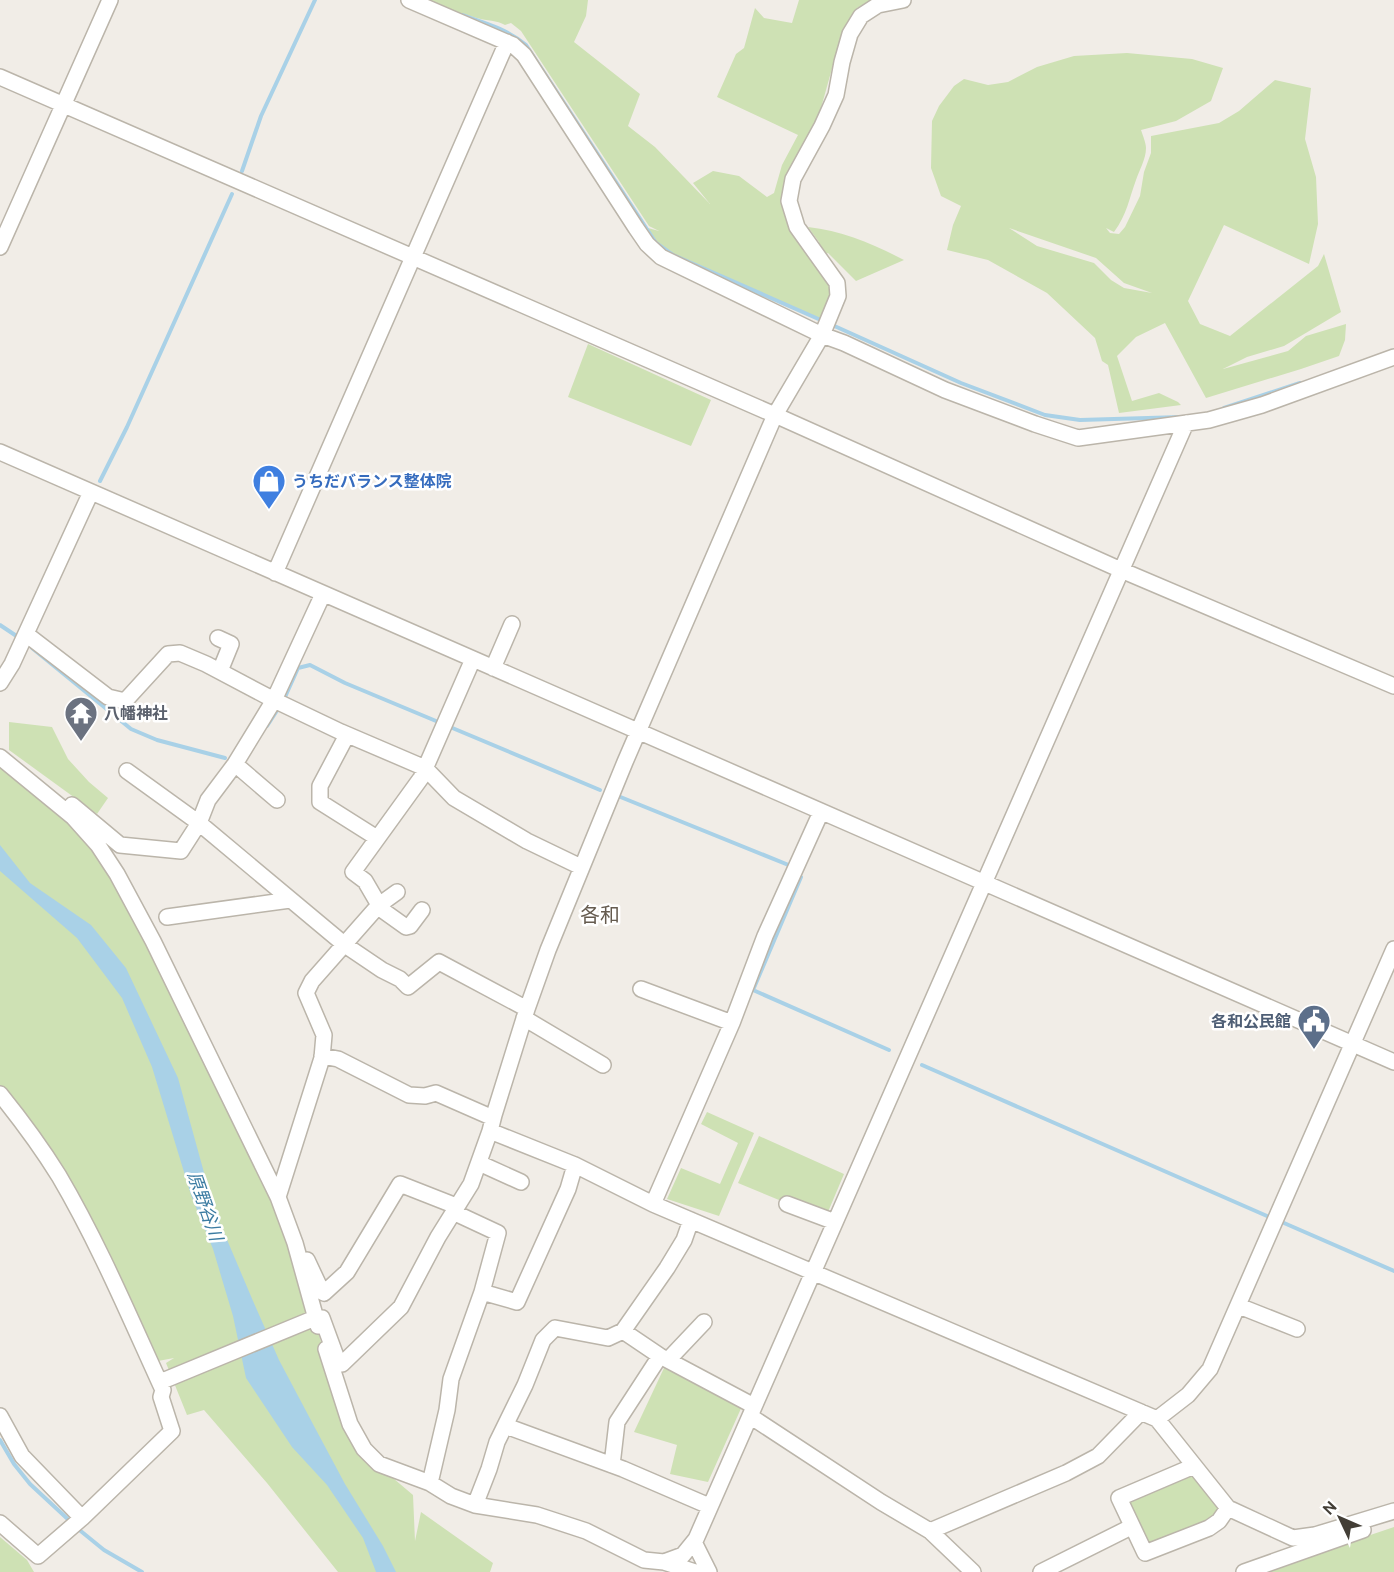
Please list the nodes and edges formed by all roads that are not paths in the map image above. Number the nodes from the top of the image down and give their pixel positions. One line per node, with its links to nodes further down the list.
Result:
1 (110, 0): 6 (street)
2 (409, 0): 4 (street)
3 (903, 0): 9 (street)
4 (507, 42): 8 (street); 9 (street)
5 (0, 76): 6 (street)
6 (64, 105): 7 (street); 8 (street)
7 (0, 246)
8 (413, 258): 11 (street); 16 (street)
9 (822, 334): 11 (street); 12 (street)
10 (1394, 357): 12 (street)
11 (775, 415): 15 (street); 27 (street)
12 (1186, 423): 15 (street)
13 (0, 452): 14 (street)
14 (91, 492): 16 (street); 19 (street)
15 (1121, 570): 25 (street); 39 (street)
16 (275, 573): 17 (street)
17 (322, 594): 21 (street); 26 (street)
18 (512, 624): 22 (street)
19 (26, 634): 23 (street); 24 (street)
20 (218, 638): 23 (street)
21 (473, 659): 22 (street); 31 (street)
22 (493, 668): 27 (street)
23 (220, 671): 26 (street)
24 (0, 683)
25 (1394, 686)
26 (274, 700): 28 (street); 30 (street)
27 (638, 731): 35 (street); 38 (street)
28 (347, 735): 31 (street); 37 (street)
29 (0, 757): 33 (street)
30 (235, 764): 34 (street); 36 (street)
31 (425, 768): 37 (street); 38 (street)
32 (127, 771): 36 (street)
33 (50, 798): 36 (street); 59 (street)
34 (277, 800)
35 (821, 812): 39 (street); 49 (street)
36 (199, 824): 41 (street)
37 (377, 838): 42 (street)
38 (581, 867): 48 (street)
39 (984, 882): 50 (street); 64 (street)
40 (397, 892): 42 (street)
41 (290, 900): 44 (street); 45 (street)
42 (378, 906): 43 (street); 45 (street)
43 (422, 910)
44 (167, 917)
45 (345, 945): 48 (street); 51 (street)
46 (1394, 949): 50 (street)
47 (641, 989): 49 (street)
48 (525, 1013): 53 (street); 55 (street)
49 (732, 1023): 60 (street)
50 (1353, 1044): 52 (street); 68 (street)
51 (322, 1056): 55 (street); 59 (street)
52 (1394, 1062)
53 (603, 1065)
54 (0, 1094): 74 (street)
55 (492, 1125): 56 (street); 57 (street)
56 (479, 1163): 58 (street); 62 (street)
57 (575, 1165): 60 (street); 67 (street)
58 (521, 1182)
59 (278, 1197): 65 (street)
60 (653, 1204): 63 (street)
61 (787, 1204): 64 (street)
62 (454, 1209): 65 (street); 67 (street); 69 (street)
63 (692, 1220): 66 (street); 72 (street)
64 (835, 1222): 66 (street)
65 (294, 1241): 69 (street)
66 (813, 1272): 75 (street); 76 (street)
67 (482, 1292): 82 (street)
68 (1239, 1306): 71 (street); 78 (street)
69 (310, 1320): 74 (street); 82 (street)
70 (704, 1322): 73 (street)
71 (1297, 1329)
72 (623, 1331): 73 (street); 79 (street)
73 (664, 1358): 75 (street); 80 (street)
74 (160, 1382): 88 (street)
75 (752, 1411): 85 (street); 92 (street)
76 (1141, 1412): 78 (street); 92 (street)
77 (0, 1416): 88 (street)
78 (1156, 1419): 81 (street)
79 (506, 1426): 80 (street); 84 (street)
80 (612, 1465): 85 (street)
81 (1194, 1466): 86 (street); 91 (street)
82 (430, 1483): 84 (street)
83 (1394, 1500): 93 (street)
84 (475, 1505): 95 (street)
85 (709, 1506): 94 (street)
86 (1228, 1508): 91 (street); 93 (street)
87 (1394, 1511): 93 (street)
88 (82, 1518): 90 (street)
89 (1394, 1519): 100 (street)
90 (0, 1523)
91 (1131, 1527): 99 (street)
92 (930, 1531): 98 (street)
93 (1303, 1537)
94 (694, 1542): 95 (street); 97 (street)
95 (664, 1562): 96 (street)
96 (695, 1572)
97 (709, 1572)
98 (973, 1572)
99 (1041, 1572)
100 (1244, 1572)

